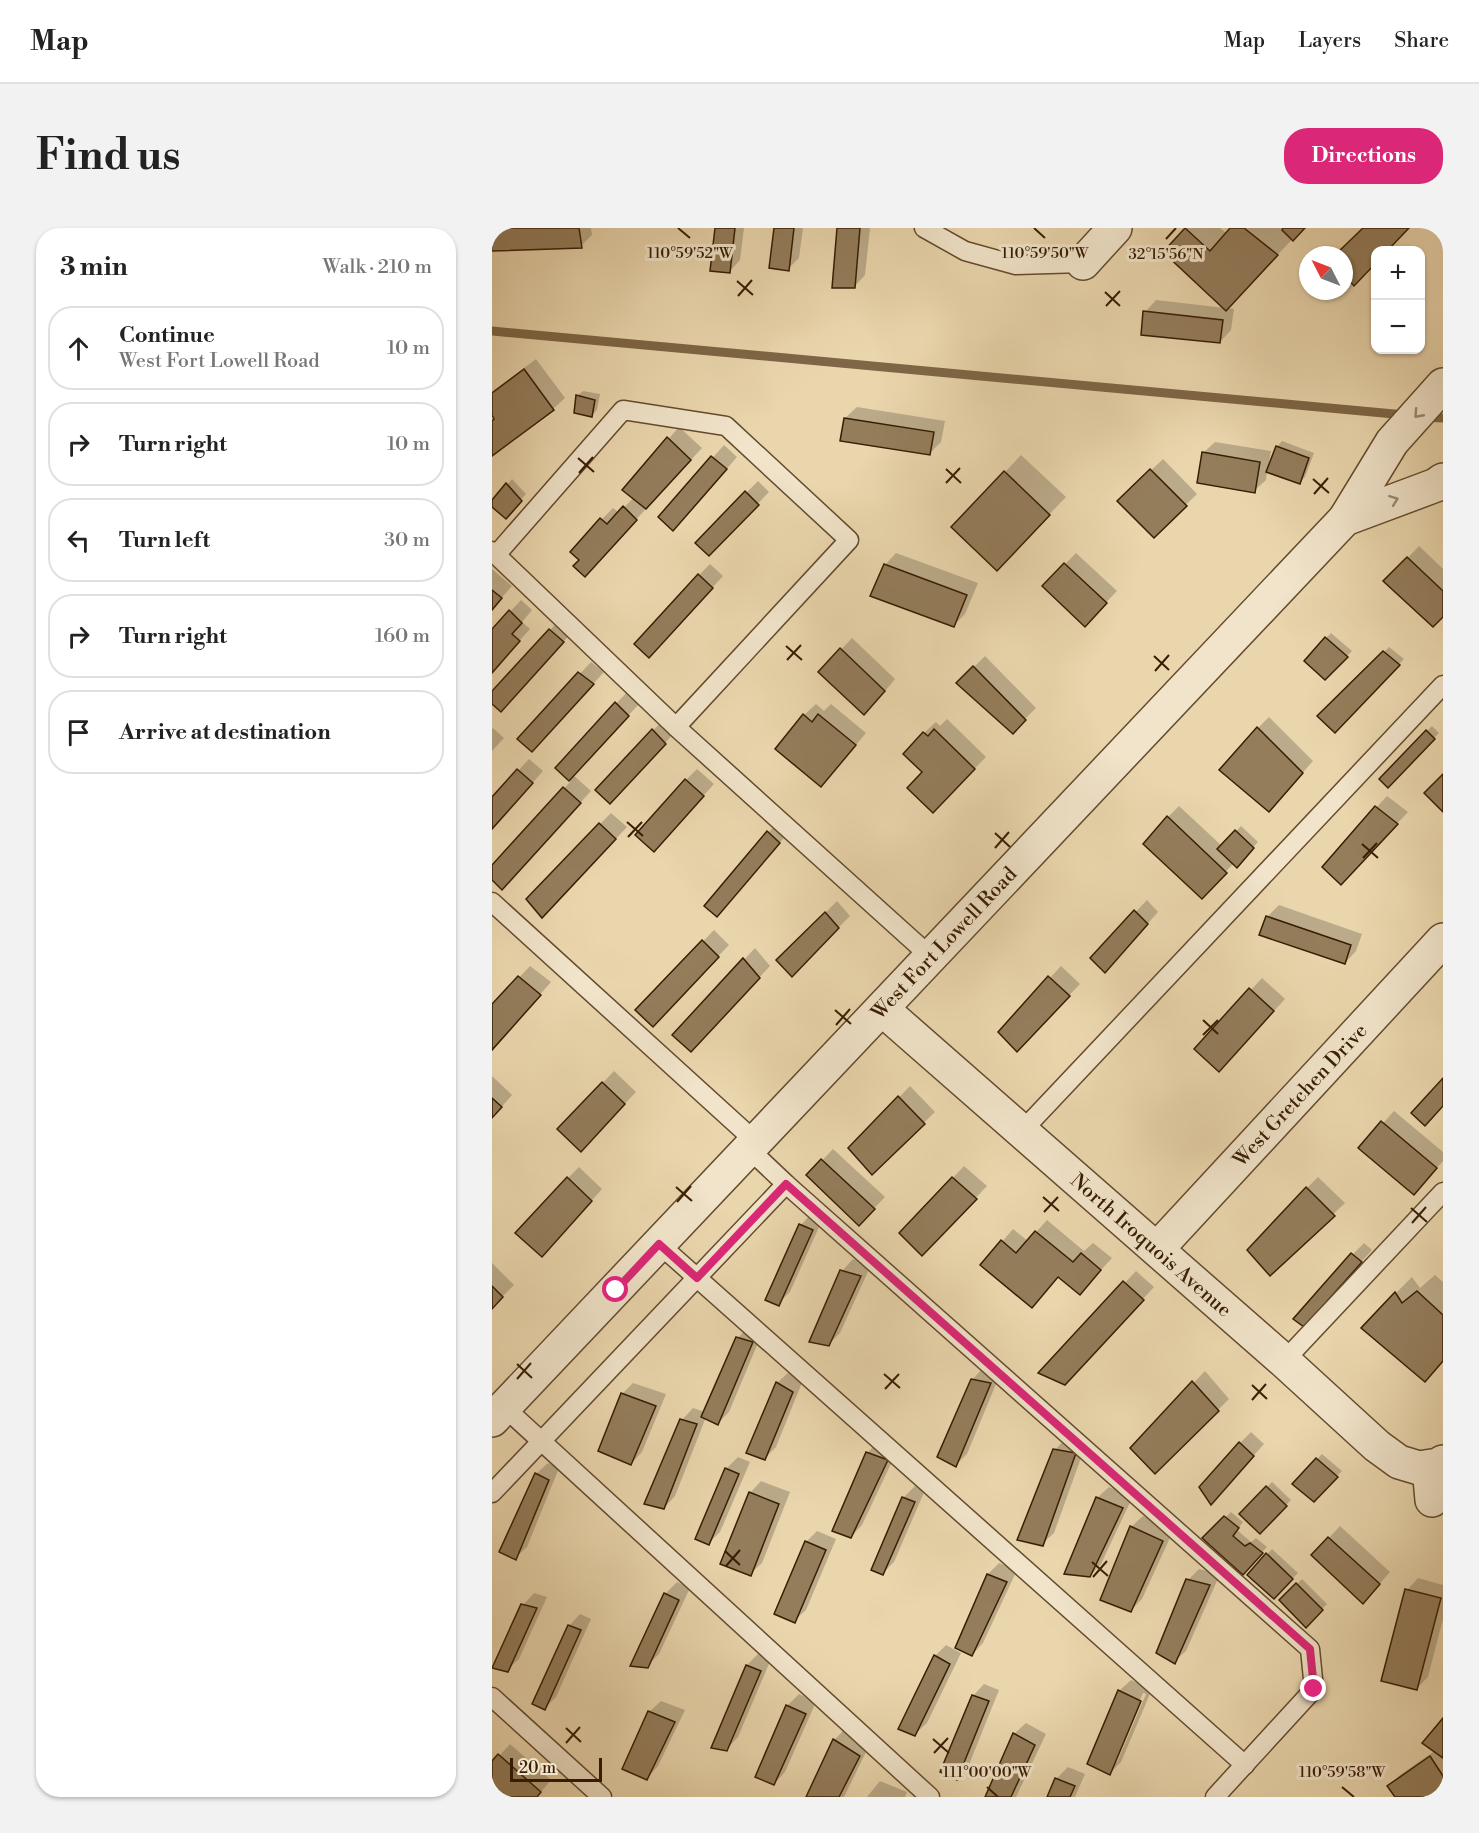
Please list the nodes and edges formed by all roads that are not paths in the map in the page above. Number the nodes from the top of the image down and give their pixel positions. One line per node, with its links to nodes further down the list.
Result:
1 (924, 228): 3 (lane)
2 (1115, 228): 3 (street)
3 (1083, 263)
4 (1443, 385): 6 (street, West Fort Lowell Road, one-way to 6)
5 (1441, 485): 6 (street, West Fort Lowell Road, one-way to 5)
6 (1345, 519): 12 (street, West Fort Lowell Road)
7 (494, 553): 9 (lane); 9 (lane)
8 (1443, 685): 14 (lane)
9 (676, 727): 12 (lane)
10 (492, 902): 15 (lane)
11 (1443, 940): 19 (street, West Gretchen Drive)
12 (931, 957): 13 (street, West Fort Lowell Road)
13 (882, 1009): 14 (street, North Iroquois Avenue); 15 (street, West Fort Lowell Road)
14 (1022, 1131): 19 (street, North Iroquois Avenue)
15 (752, 1145): 16 (lane); 18 (street, West Fort Lowell Road)
16 (786, 1184): 20 (lane); 28 (lane)
17 (1443, 1192): 21 (lane)
18 (659, 1244): 20 (lane); 22 (street, West Fort Lowell Road)
19 (1156, 1249): 21 (street, North Iroquois Avenue)
20 (697, 1278): 23 (lane); 28 (lane)
21 (1284, 1361): 24 (street, North Iroquois Avenue)
22 (498, 1413): 23 (lane)
23 (541, 1441): 25 (lane); 30 (lane)
24 (1436, 1465): 26 (street)
25 (492, 1493)
26 (1432, 1500)
27 (492, 1697): 29 (lane)
28 (1245, 1765): 31 (lane)
29 (602, 1797)
30 (930, 1797)
31 (1215, 1797)

